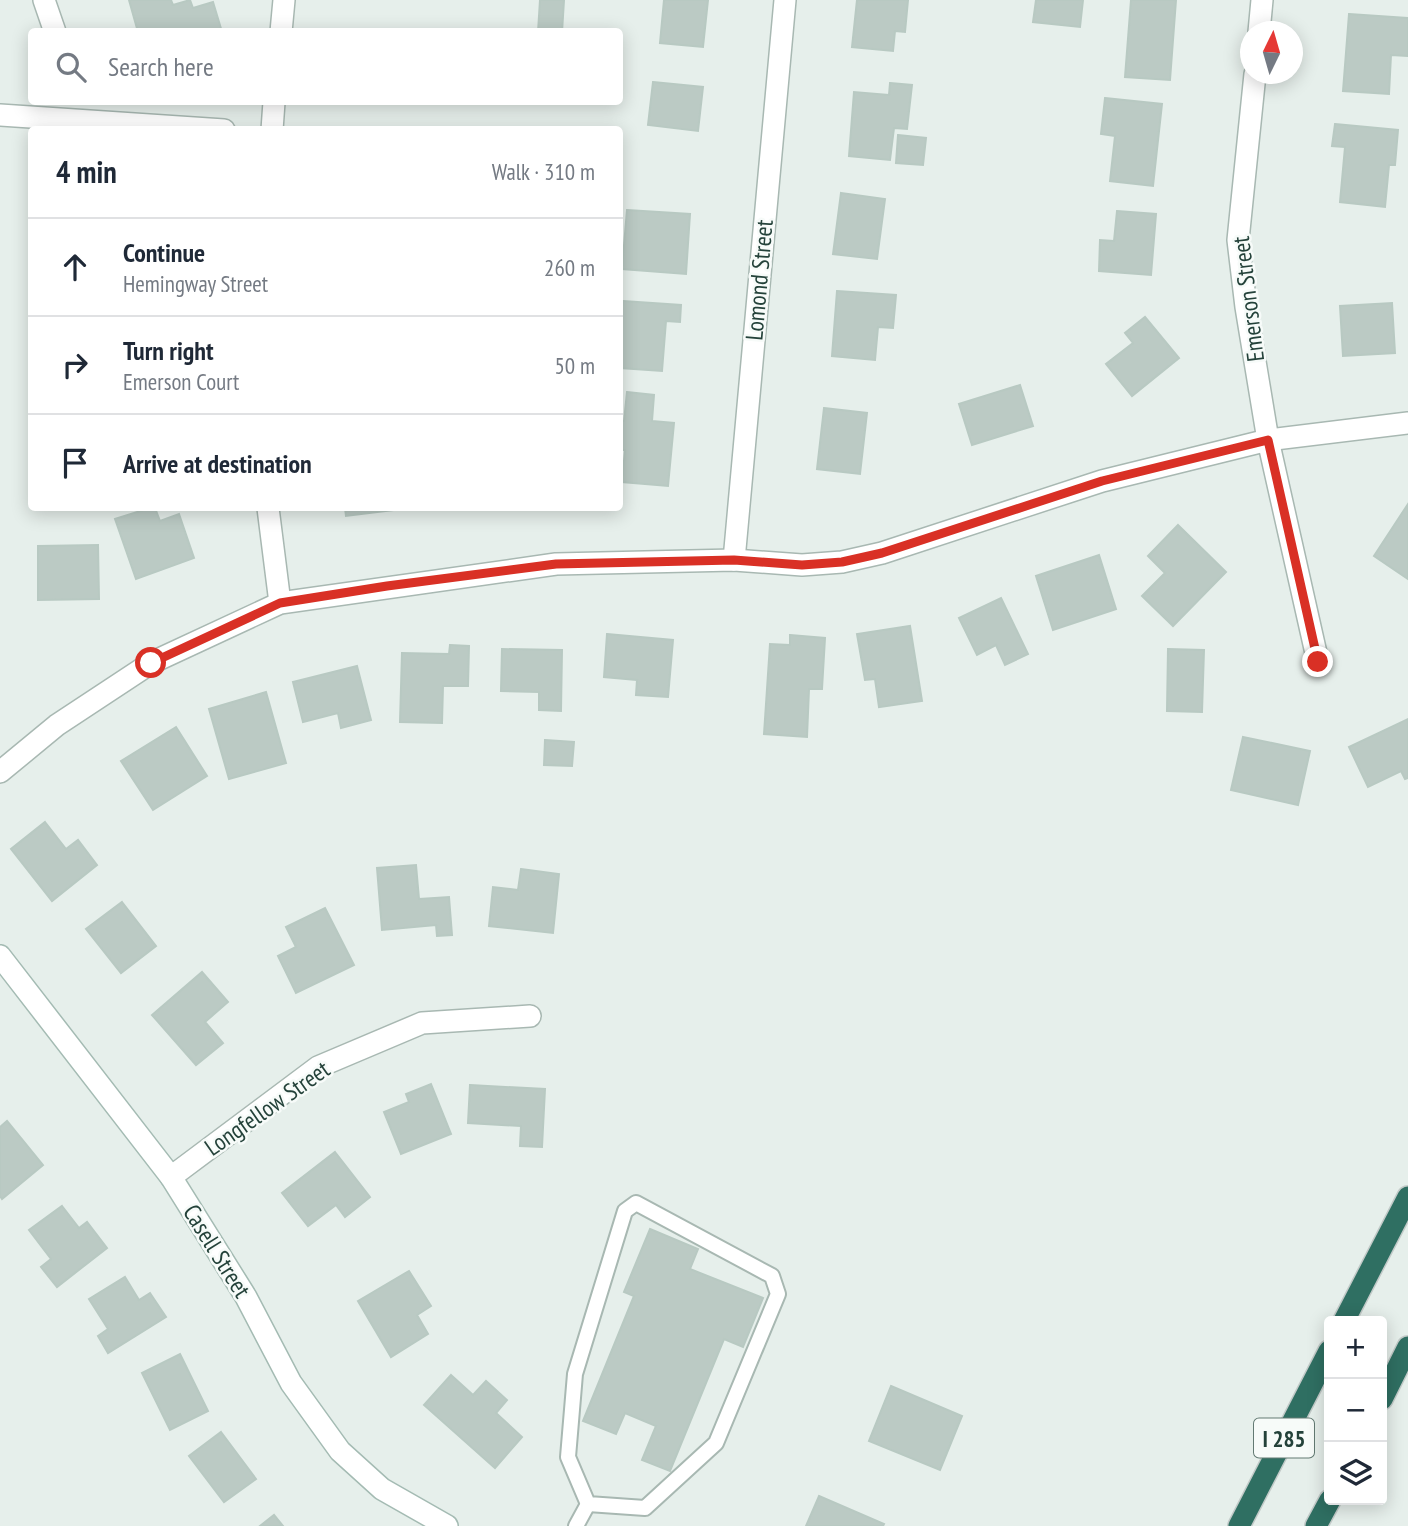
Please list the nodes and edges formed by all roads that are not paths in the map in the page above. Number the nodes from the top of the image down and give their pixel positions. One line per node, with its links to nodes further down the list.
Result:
1 (44, 0): 6 (street)
2 (284, 0): 7 (street)
3 (785, 0): 17 (street, Lomond Street)
4 (1262, 0): 5 (street)
5 (1260, 21)
6 (54, 28)
7 (281, 28)
8 (1254, 84): 15 (street, Emerson Street)
9 (274, 105): 13 (street)
10 (74, 111): 11 (street); 12 (street)
11 (0, 115)
12 (192, 126)
13 (272, 126)
14 (1408, 423): 15 (street)
15 (1268, 440): 17 (street); 19 (street, Emerson Street)
16 (268, 511): 18 (street)
17 (734, 560): 18 (street)
18 (280, 603): 20 (street)
19 (1318, 662)
20 (0, 772)
21 (0, 956): 23 (street, Casell Street)
22 (530, 1016): 23 (street, Longfellow Street)
23 (171, 1177): 31 (street, Casell Street)
24 (1408, 1197): 25 (highway)
25 (1347, 1316)
26 (1408, 1347): 28 (highway)
27 (1324, 1361): 33 (highway, I 285)
28 (1387, 1389)
29 (588, 1504): 29 (lane); 32 (lane)
30 (1328, 1505): 34 (highway)
31 (447, 1526)
32 (576, 1526)
33 (1240, 1526)
34 (1317, 1526)

